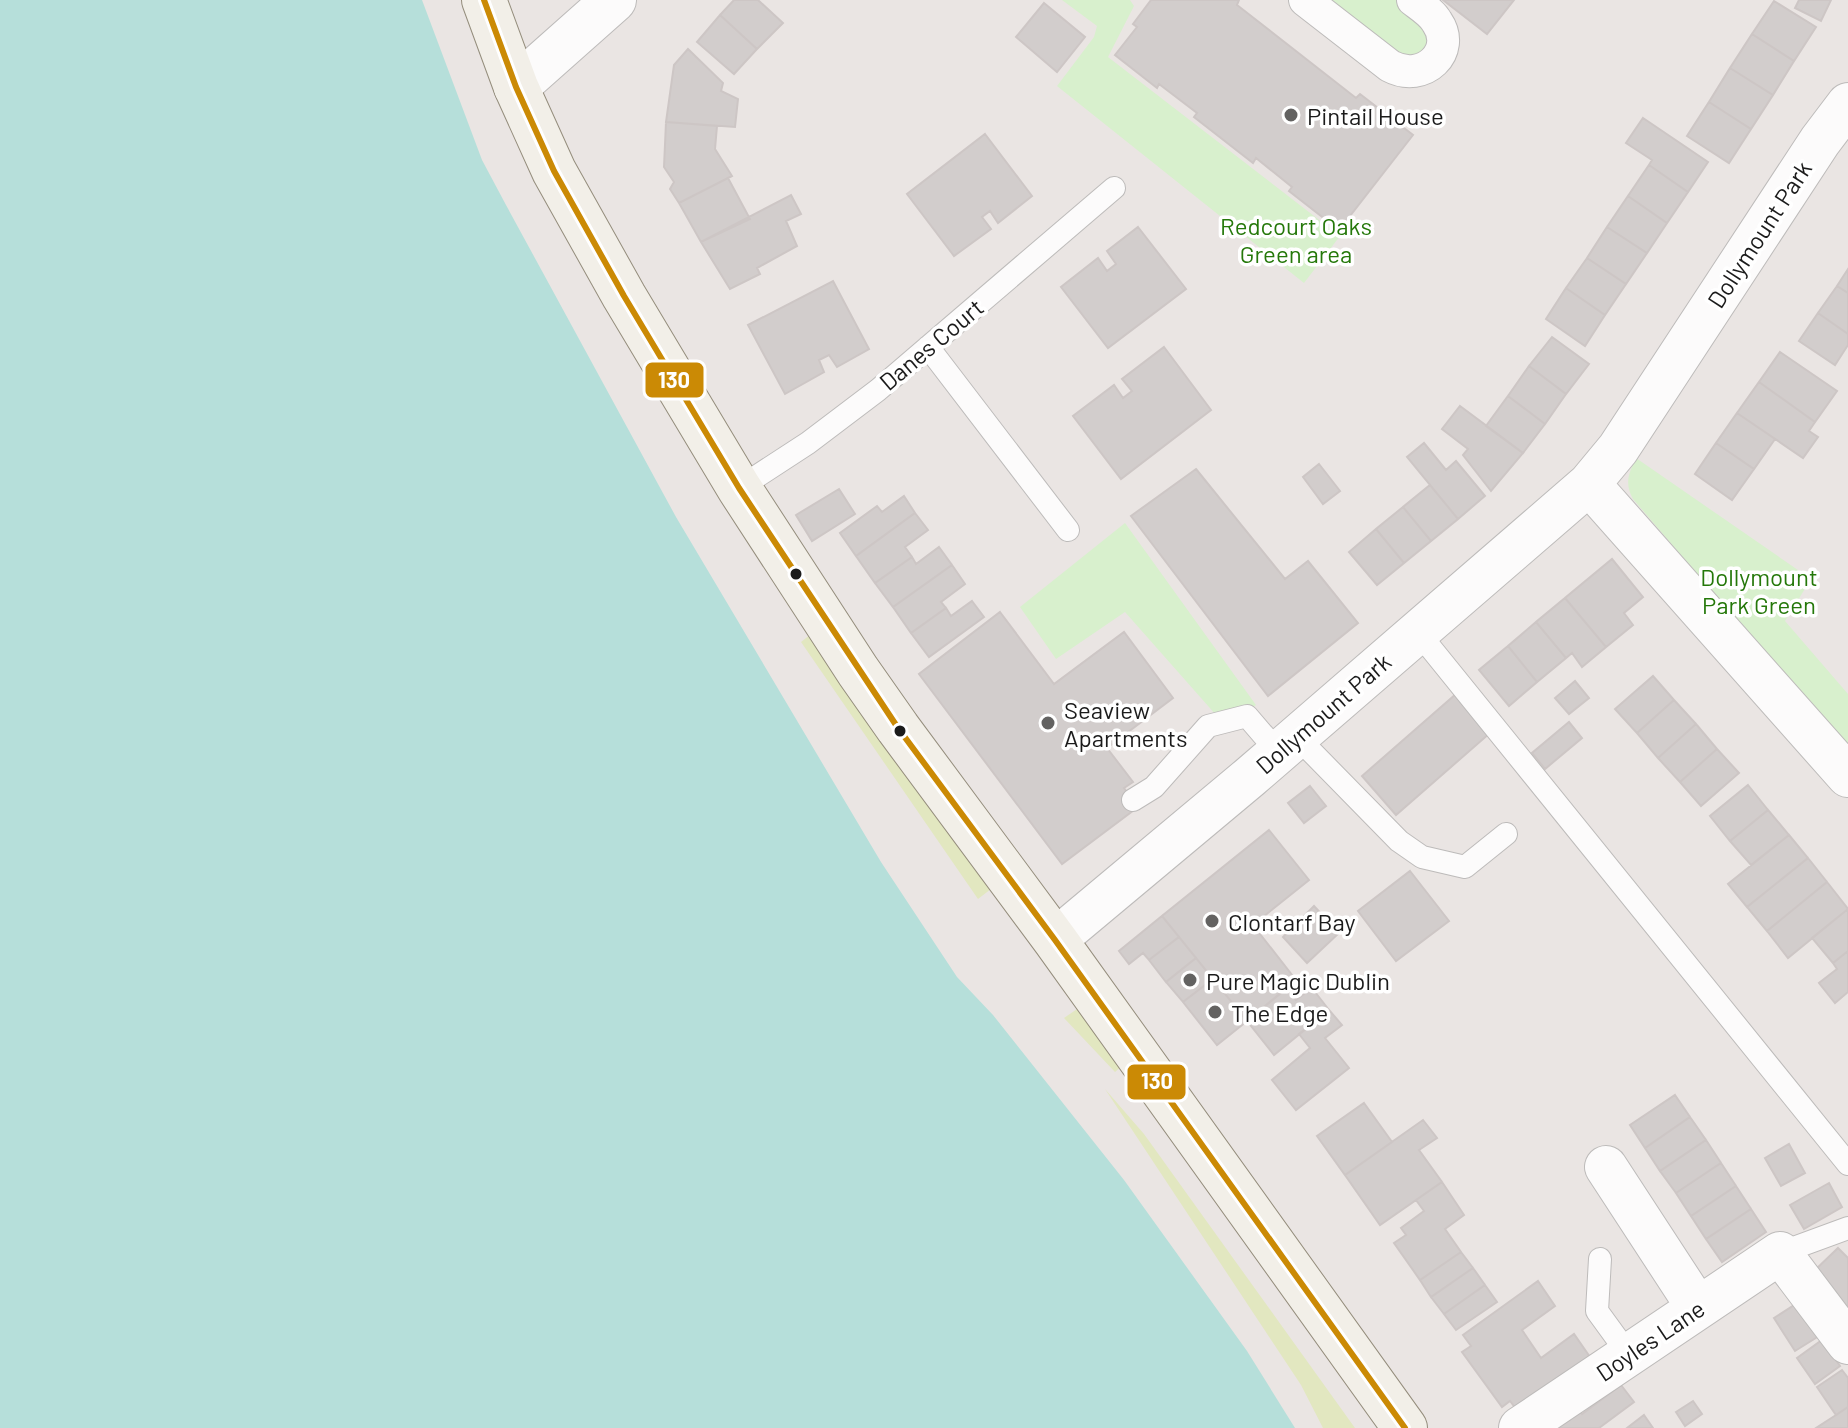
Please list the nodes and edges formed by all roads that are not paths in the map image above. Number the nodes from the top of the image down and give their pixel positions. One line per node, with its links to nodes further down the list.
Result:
1 (484, 0): 5 (main road)
2 (614, 0): 5 (street)
3 (1305, 0): 4 (street)
4 (1413, 0)
5 (516, 87): 10 (main road)
6 (1848, 104): 9 (street, Dollymount Park)
7 (1114, 188): 8 (lane, Danes Court)
8 (928, 347): 10 (lane, Danes Court); 11 (lane)
9 (1589, 484): 12 (street, Dollymount Park); 14 (street)
10 (739, 488): 17 (main road)
11 (1068, 530)
12 (1417, 631): 13 (street, Dollymount Park); 18 (lane)
13 (1288, 745): 15 (lane); 16 (lane); 17 (street, Dollymount Park)
14 (1848, 776)
15 (1133, 800)
16 (1506, 834)
17 (1055, 940): 26 (main road)
18 (1848, 1164)
19 (1606, 1167): 23 (street)
20 (1848, 1228): 21 (lane)
21 (1780, 1253): 23 (street, Doyles Lane); 24 (street)
22 (1600, 1259): 25 (lane)
23 (1698, 1308): 25 (street, Doyles Lane)
24 (1848, 1343)
25 (1629, 1355): 27 (street, Doyles Lane)
26 (1405, 1428)
27 (1520, 1428)

